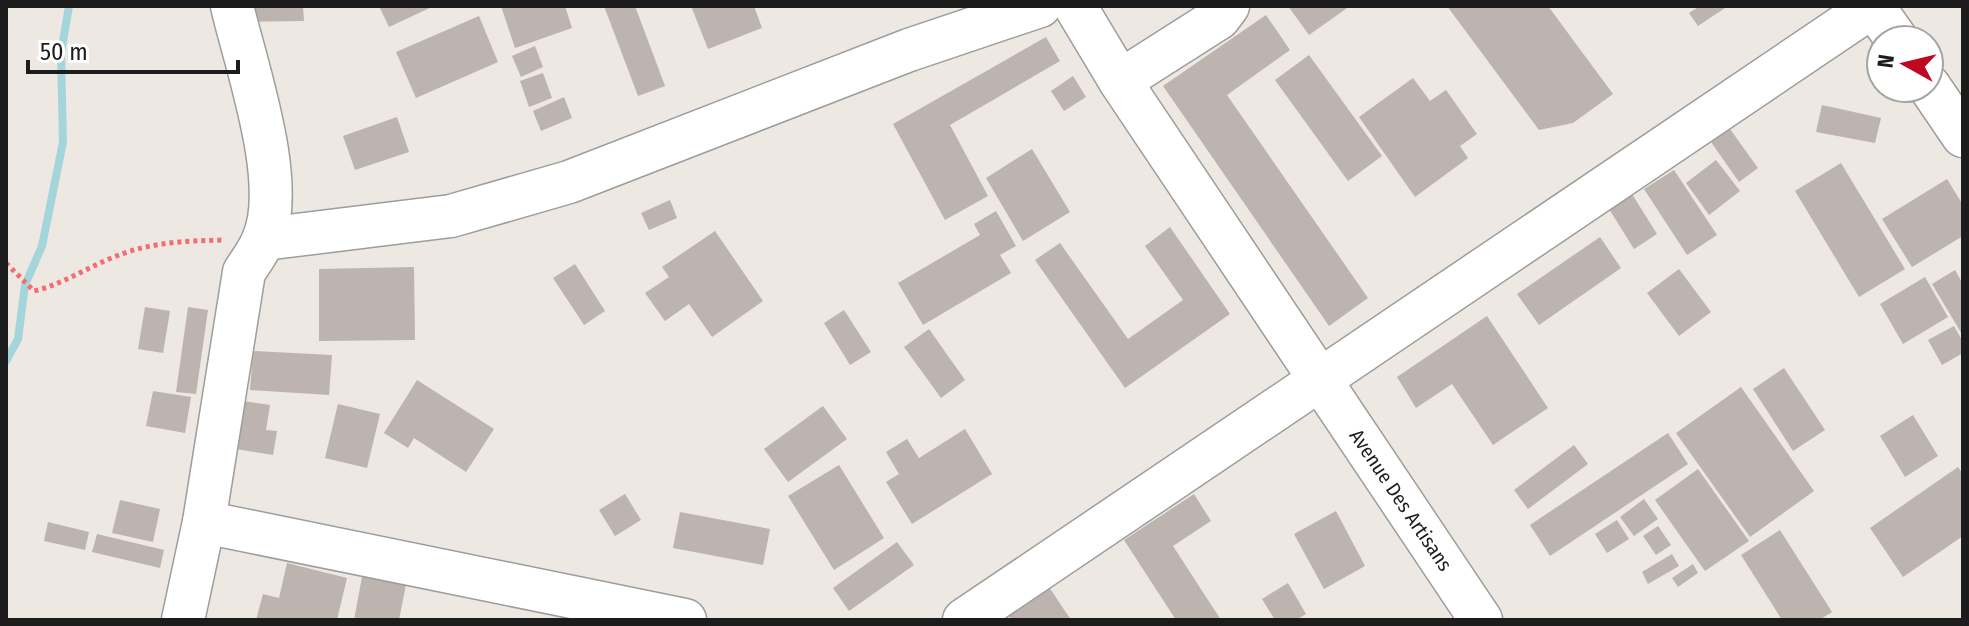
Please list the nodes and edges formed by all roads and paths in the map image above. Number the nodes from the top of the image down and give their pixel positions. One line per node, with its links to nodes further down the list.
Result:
1 (232, 6): 10 (street)
2 (1040, 6): 10 (street)
3 (1075, 6): 7 (street, Avenue Des Artisans)
4 (1228, 6): 7 (street)
5 (1873, 6): 6 (street); 12 (street)
6 (1886, 24)
7 (1120, 81): 12 (street, Avenue Des Artisans)
8 (1941, 104): 9 (street)
9 (1963, 136)
10 (264, 239): 11 (path); 13 (street)
11 (6, 263)
12 (1320, 380): 16 (street); 17 (street, Avenue Des Artisans)
13 (204, 522): 14 (street); 15 (street)
14 (183, 620)
15 (685, 620)
16 (964, 620)
17 (1481, 620)

